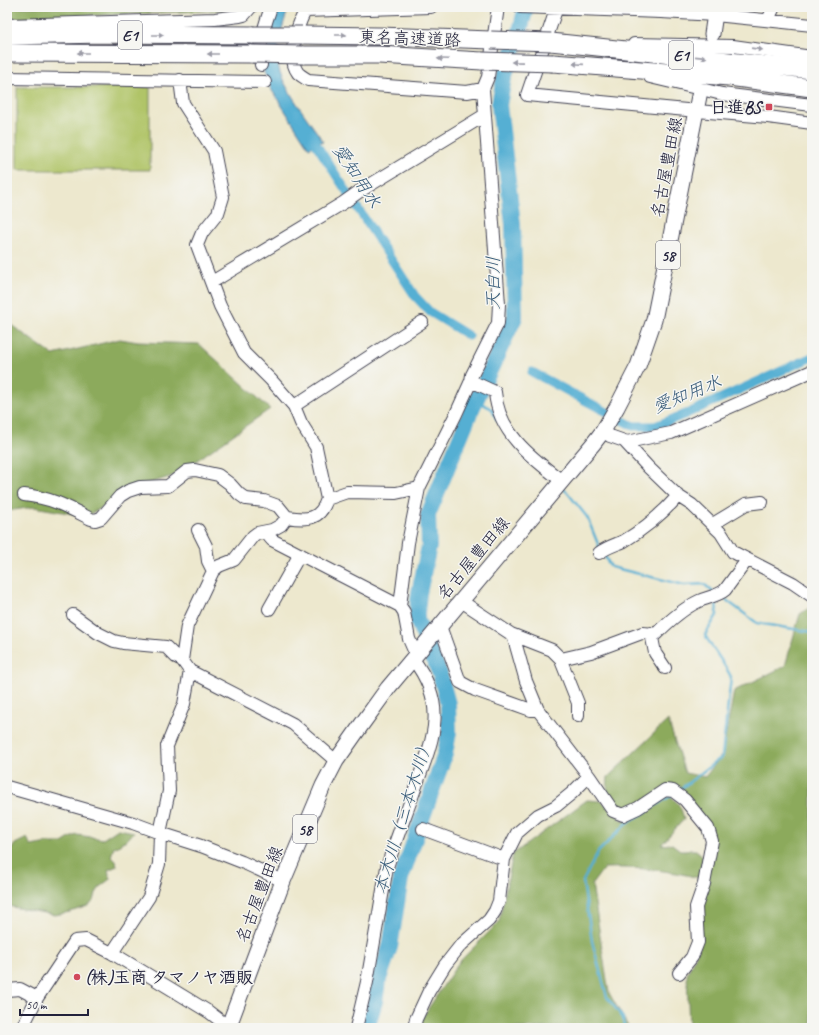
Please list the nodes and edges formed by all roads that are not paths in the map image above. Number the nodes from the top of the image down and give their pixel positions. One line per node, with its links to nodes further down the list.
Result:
1 (251, 7): 13 (street)
2 (271, 7): 20 (street)
3 (431, 7): 7 (street)
4 (498, 7): 27 (street)
5 (520, 7): 8 (street)
6 (774, 7): 12 (street)
7 (357, 8): 9 (street)
8 (557, 8): 10 (street); 30 (street)
9 (304, 9): 27 (street)
10 (661, 9): 11 (street)
11 (716, 11): 12 (street); 15 (main road)
12 (768, 20): 14 (street)
13 (7, 25)
14 (812, 25)
15 (712, 34)
16 (7, 36): 17 (highway, 東名高速道路 / E1, one-way to 17, bridge)
17 (551, 42): 19 (street, one-way to 19); 22 (highway, 東名高速道路 / E1, one-way to 22)
18 (7, 53): 20 (highway, 東名高速道路 / E1, one-way to 18)
19 (812, 57)
20 (257, 59): 21 (highway, 東名高速道路 / E1, one-way to 20, bridge)
21 (600, 66): 26 (highway, 東名高速道路 / E1); 29 (street)
22 (812, 70)
23 (7, 78): 24 (street)
24 (180, 80): 25 (street); 33 (street)
25 (265, 82)
26 (812, 88)
27 (483, 89): 31 (street)
28 (699, 96): 30 (main road, 名古屋豊田線 / 58)
29 (812, 105)
30 (697, 112): 32 (street); 38 (main road, 名古屋豊田線 / 58)
31 (485, 115): 33 (street); 36 (street)
32 (812, 123)
33 (212, 282): 37 (street)
34 (422, 322): 37 (street)
35 (812, 371): 39 (street)
36 (471, 381): 40 (street); 41 (street)
37 (294, 406): 44 (street)
38 (605, 429): 39 (street); 40 (main road, 名古屋豊田線 / 58)
39 (627, 442): 43 (street)
40 (562, 482): 55 (main road, 名古屋豊田線 / 58)
41 (419, 488): 44 (street); 56 (street)
42 (24, 495): 46 (street)
43 (678, 496): 47 (street); 50 (street)
44 (327, 499): 46 (street)
45 (762, 502): 47 (street)
46 (287, 517): 49 (street)
47 (712, 524): 52 (street)
48 (198, 530): 53 (street)
49 (265, 532): 51 (street); 53 (street)
50 (599, 553)
51 (300, 554): 56 (street); 57 (street)
52 (747, 560): 54 (street); 60 (street)
53 (213, 571): 64 (street)
54 (812, 596)
55 (461, 601): 59 (main road, 名古屋豊田線 / 58); 61 (street)
56 (400, 606): 62 (street)
57 (269, 609)
58 (73, 615): 64 (street)
59 (438, 630): 62 (main road, 名古屋豊田線 / 58); 67 (street)
60 (651, 633): 63 (street); 65 (street)
61 (513, 635): 63 (street); 67 (street)
62 (416, 655): 69 (main road, 名古屋豊田線 / 58); 82 (street)
63 (561, 659): 68 (street)
64 (182, 660): 66 (street)
65 (665, 668)
66 (190, 671): 69 (street); 73 (street)
67 (538, 710): 70 (street)
68 (578, 716)
69 (336, 761): 75 (main road, 名古屋豊田線 / 58)
70 (589, 776): 74 (street); 77 (street)
71 (7, 787): 73 (street)
72 (423, 829): 74 (street)
73 (160, 833): 75 (street); 76 (street)
74 (504, 859): 83 (street)
75 (283, 881): 81 (main road, 名古屋豊田線 / 58)
76 (112, 953): 79 (street); 81 (street)
77 (679, 973)
78 (7, 990): 79 (street)
79 (37, 998): 80 (street)
80 (22, 1028)
81 (229, 1028)
82 (356, 1028)
83 (414, 1028)

